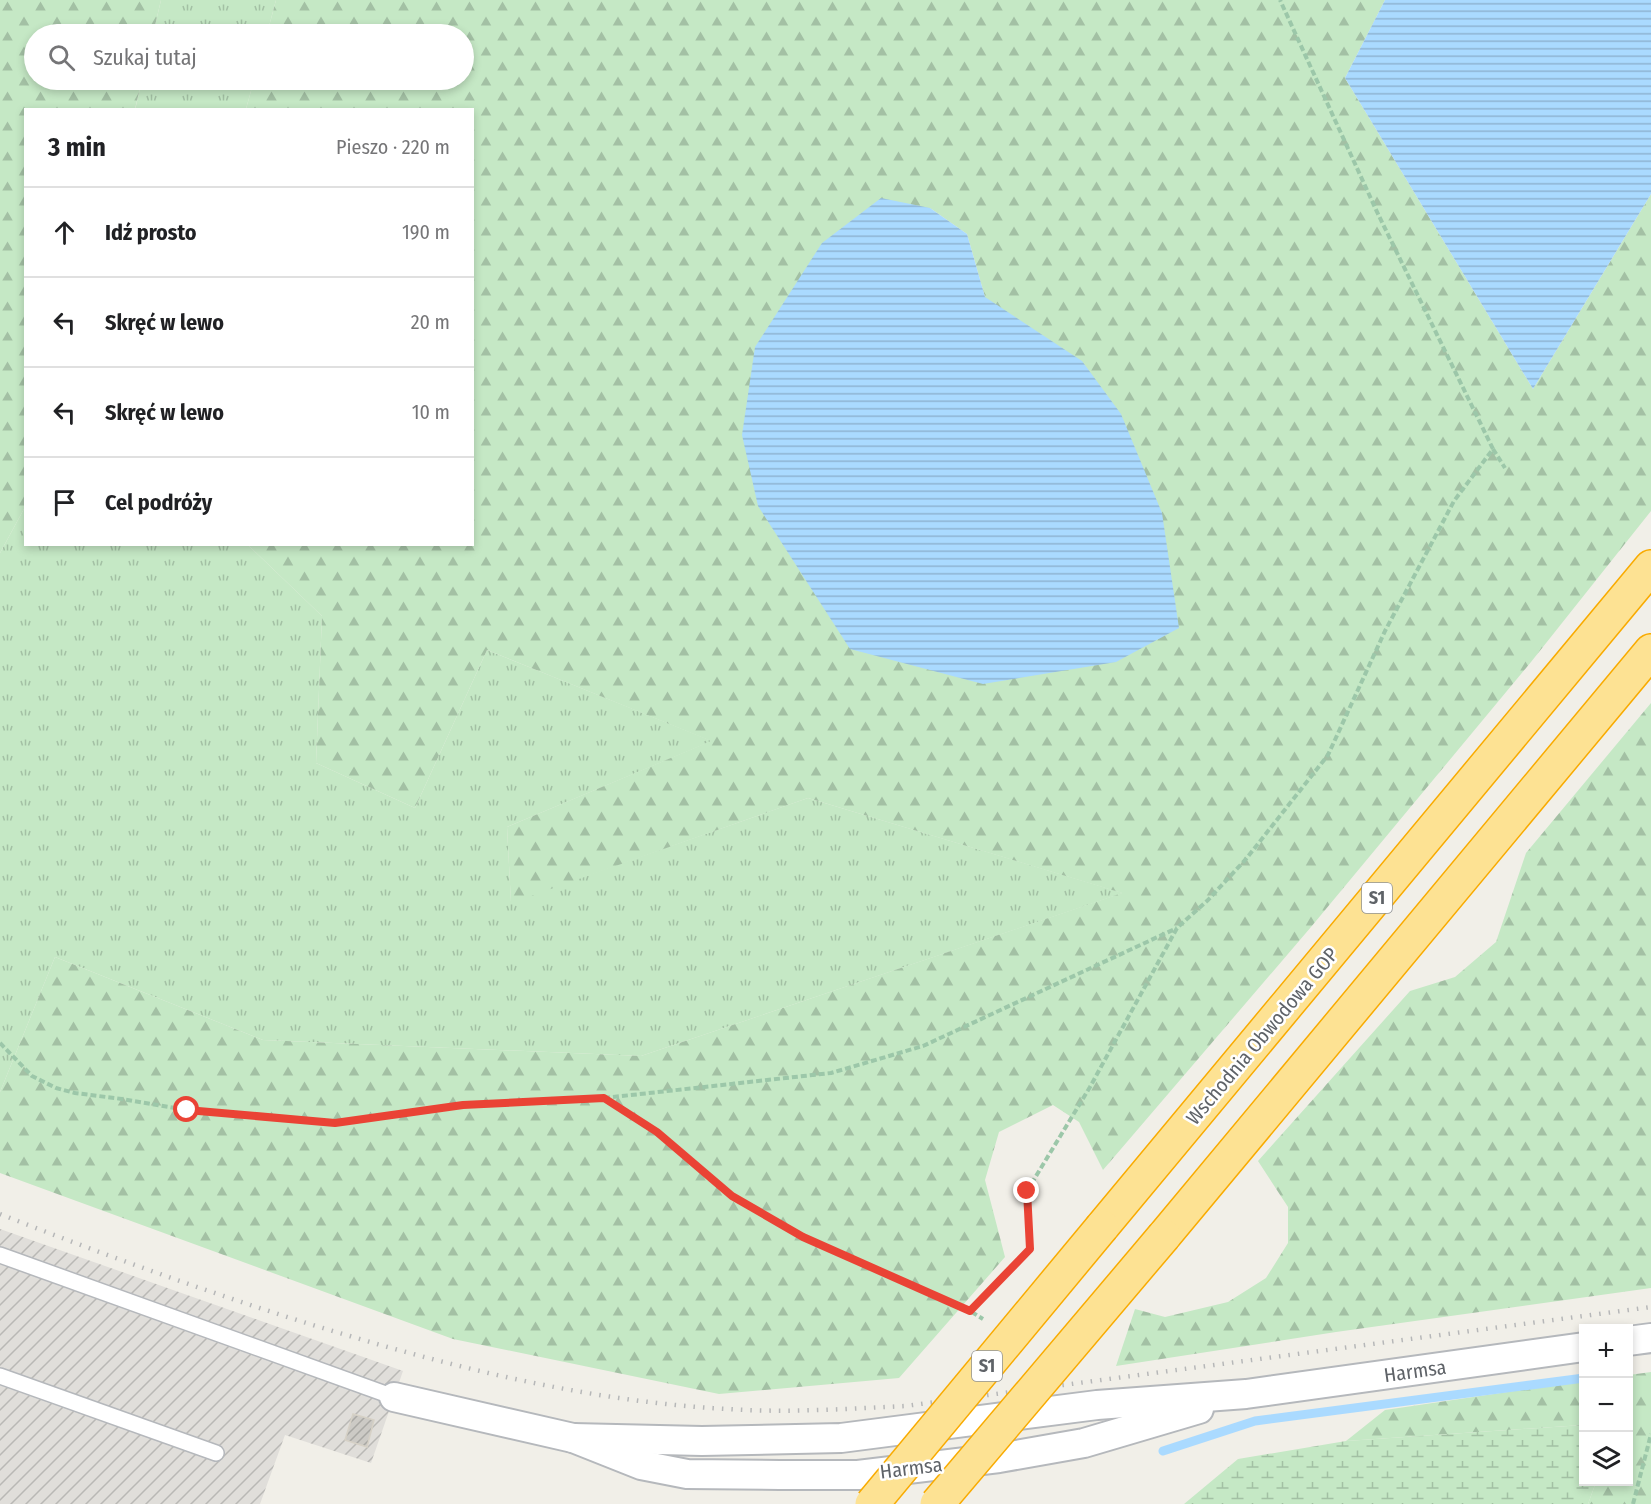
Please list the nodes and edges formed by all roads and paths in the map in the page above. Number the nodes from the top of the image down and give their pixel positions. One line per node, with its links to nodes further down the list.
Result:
1 (1280, 0): 2 (path)
2 (1492, 449): 3 (path); 6 (path)
3 (1505, 468)
4 (1651, 567): 19 (highway, Wschodnia Obwodowa GOP / S1, bridge)
5 (1651, 651): 20 (highway, bridge)
6 (1177, 928): 8 (path); 8 (path)
7 (0, 1043): 8 (path)
8 (604, 1098)
9 (0, 1255): 15 (lane)
10 (1651, 1338): 11 (street)
11 (1633, 1340)
12 (1579, 1348): 14 (street, Harmsa)
13 (0, 1376): 18 (lane)
14 (1246, 1394): 17 (street, Harmsa); 17 (street, Harmsa)
15 (394, 1397): 17 (street, Harmsa)
16 (1651, 1434): 21 (path)
17 (573, 1438)
18 (216, 1453)
19 (872, 1504)
20 (937, 1504)
21 (1634, 1504)

